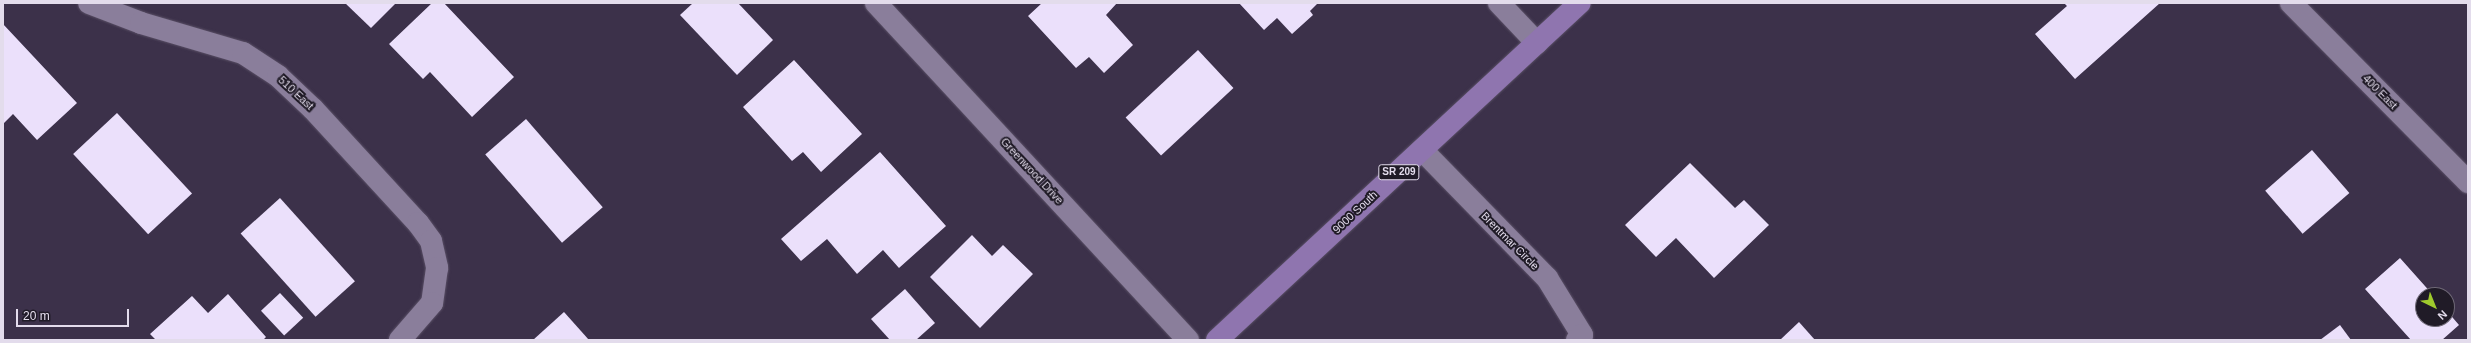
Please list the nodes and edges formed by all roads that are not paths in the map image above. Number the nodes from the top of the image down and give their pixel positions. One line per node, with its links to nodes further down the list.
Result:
1 (89, 3): 9 (street, 510 East)
2 (876, 3): 10 (street, Greenwood Drive)
3 (1499, 3): 6 (street)
4 (1580, 3): 6 (main road, 9000 South / SR 209)
5 (2291, 3): 8 (street, 400 East)
6 (1537, 43): 7 (main road, 9000 South / SR 209)
7 (1422, 150): 11 (main road, 9000 South / SR 209); 12 (street, Brentmar Circle)
8 (2468, 182)
9 (400, 340)
10 (1188, 340)
11 (1218, 340)
12 (1578, 340)

